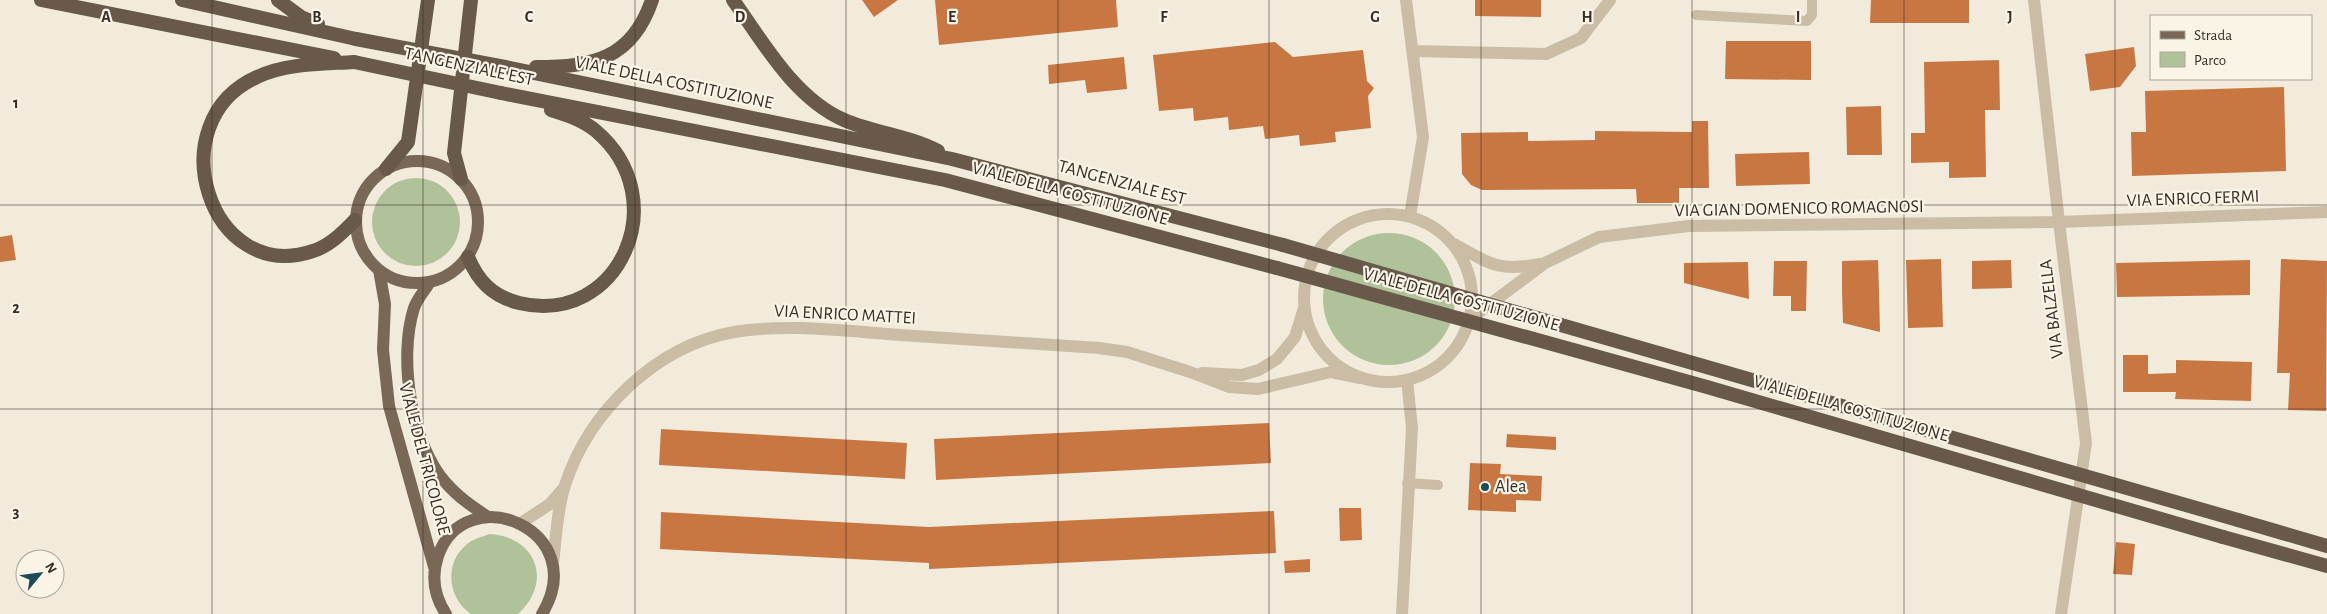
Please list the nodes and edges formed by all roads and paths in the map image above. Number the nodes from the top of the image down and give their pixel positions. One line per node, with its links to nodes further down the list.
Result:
1 (41, 0): 15 (highway)
2 (182, 0): 13 (highway)
3 (278, 0): 13 (highway)
4 (428, 0): 20 (highway)
5 (471, 0): 21 (highway)
6 (652, 0): 16 (highway)
7 (733, 0): 19 (highway)
8 (1406, 0): 14 (street)
9 (1610, 0): 14 (street)
10 (1812, 0): 12 (lane)
11 (2034, 0): 25 (street, VIA BALZELLA)
12 (1696, 15)
13 (356, 39): 16 (highway, bridge)
14 (1414, 51): 23 (street)
15 (354, 62): 17 (highway, TANGENZIALE EST, bridge); 24 (highway)
16 (505, 68): 19 (highway, VIALE DELLA COSTITUZIONE)
17 (501, 93): 18 (highway, TANGENZIALE EST); 28 (highway)
18 (576, 108): 44 (highway, VIALE DELLA COSTITUZIONE, bridge)
19 (952, 158): 26 (highway, TANGENZIALE EST)
20 (386, 169): 21 (main road); 24 (main road)
21 (462, 179): 28 (main road)
22 (2327, 212): 25 (street, VIA ENRICO FERMI)
23 (1410, 216): 27 (street); 32 (street)
24 (356, 220): 30 (main road)
25 (2059, 222): 29 (street, VIA GIAN DOMENICO ROMAGNOSI); 49 (street, VIA BALZELLA)
26 (1283, 244): 42 (highway, VIALE DELLA COSTITUZIONE, bridge)
27 (1453, 244): 29 (street, VIA GIAN DOMENICO ROMAGNOSI); 33 (street)
28 (468, 257): 31 (main road)
29 (1545, 262): 33 (street, VIA GIAN DOMENICO ROMAGNOSI)
30 (379, 270): 31 (main road); 45 (main road, VIALE DEL TRICOLORE)
31 (430, 282): 40 (main road, VIALE DEL TRICOLORE)
32 (1304, 308): 34 (street, VIA ENRICO MATTEI); 35 (street)
33 (1470, 319): 36 (street)
34 (1190, 372): 35 (street, VIA ENRICO MATTEI); 39 (street, VIA ENRICO MATTEI)
35 (1360, 378): 36 (street)
36 (1407, 380): 37 (street)
37 (1407, 484): 38 (lane); 48 (street)
38 (1438, 485)
39 (565, 486): 41 (street); 43 (street)
40 (488, 517): 41 (main road); 45 (main road)
41 (521, 523): 43 (main road)
42 (2327, 546)
43 (553, 564): 47 (main road)
44 (2327, 566)
45 (434, 567): 46 (main road, VIALE DEL TRICOLORE)
46 (446, 614)
47 (542, 614)
48 (1402, 614)
49 (2061, 614)

